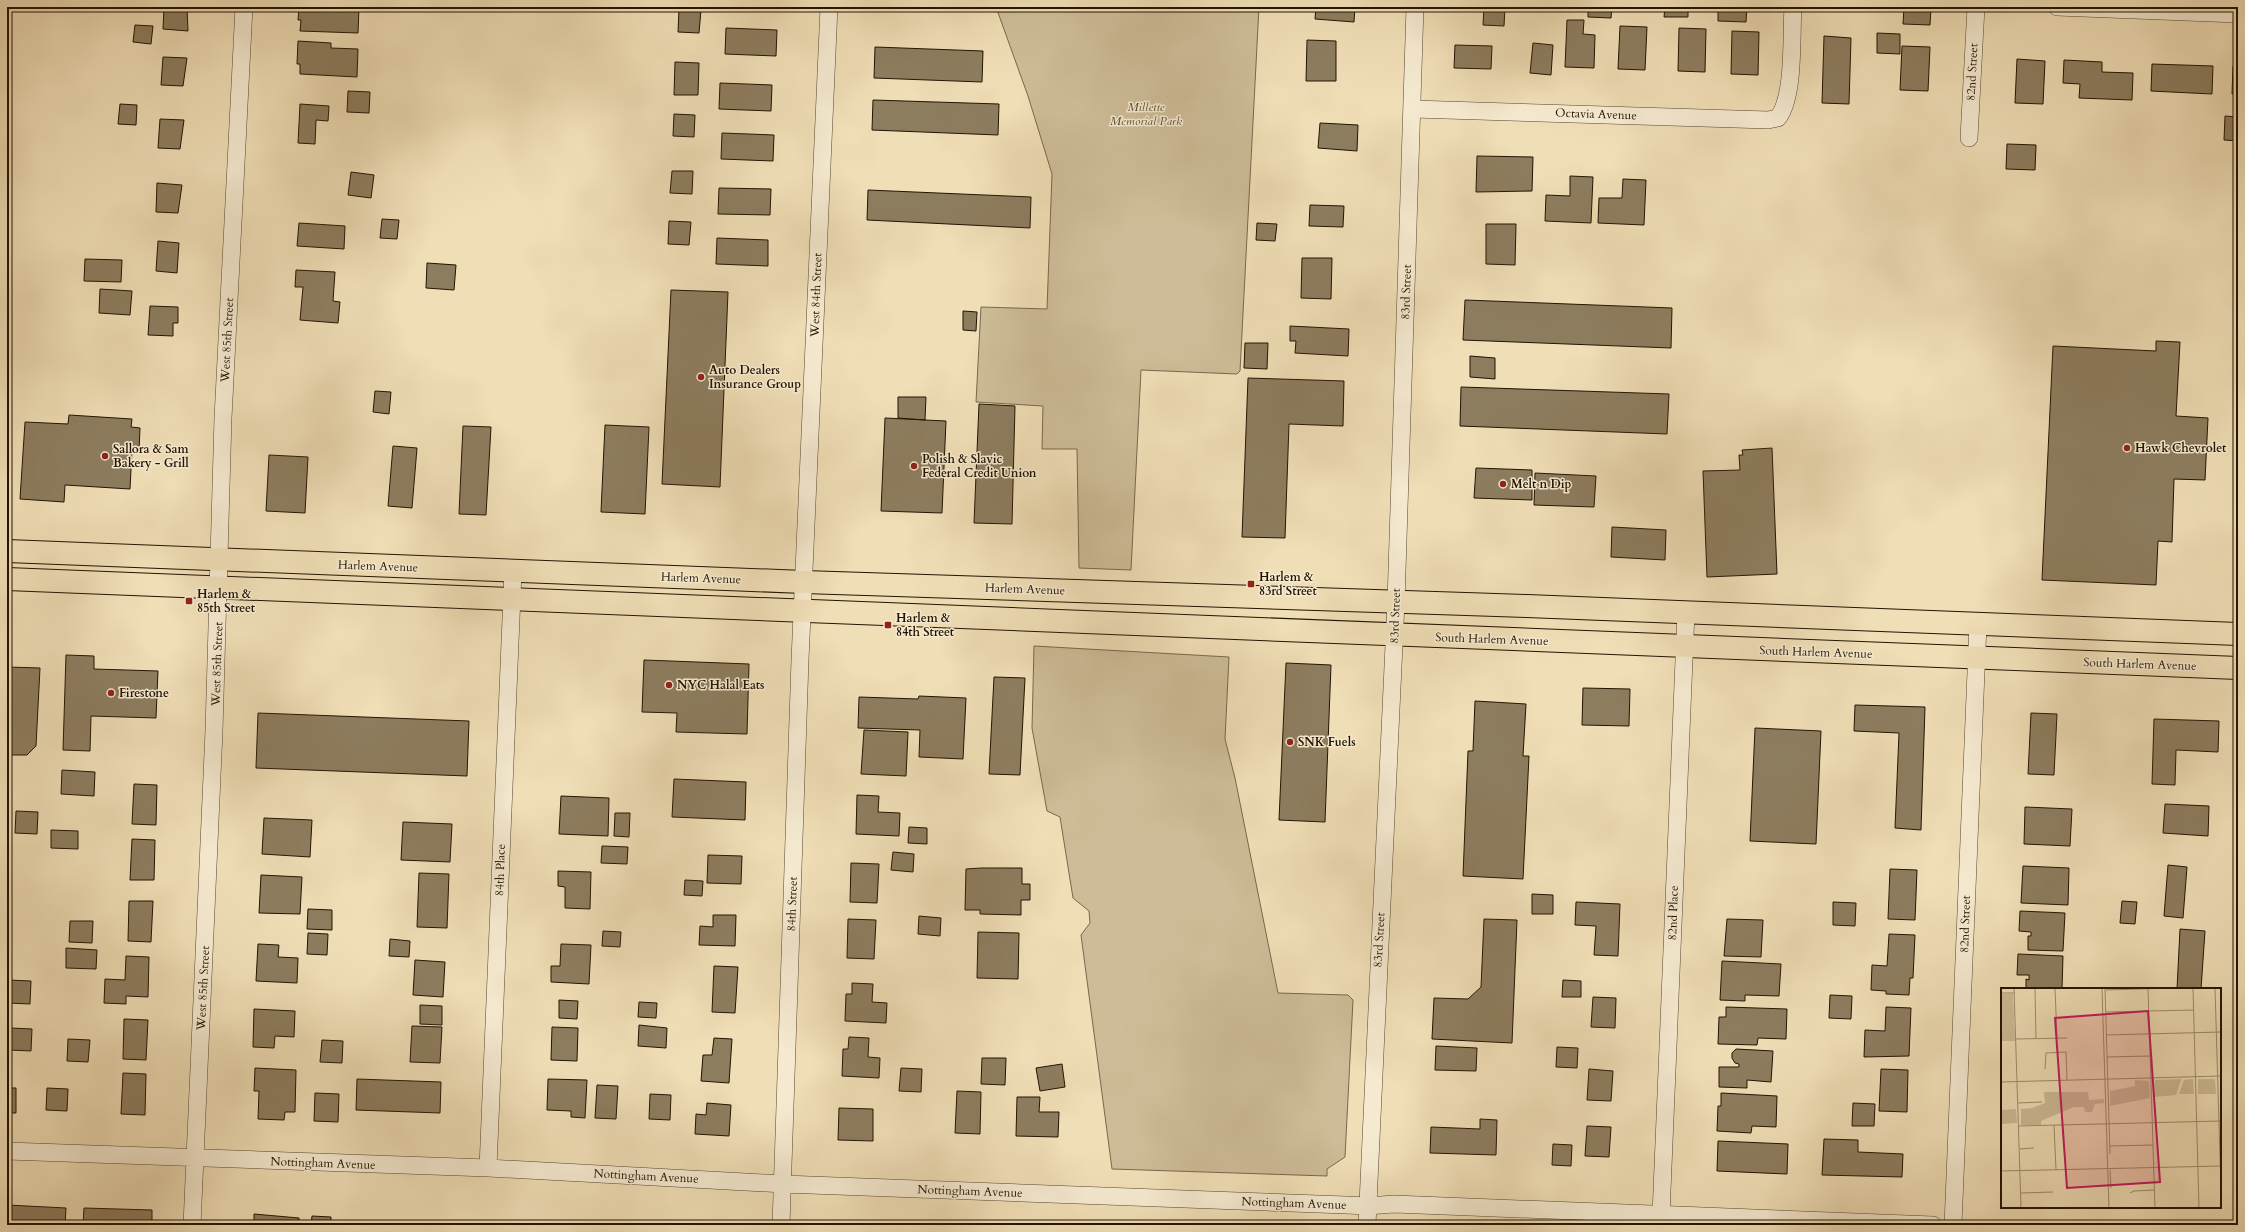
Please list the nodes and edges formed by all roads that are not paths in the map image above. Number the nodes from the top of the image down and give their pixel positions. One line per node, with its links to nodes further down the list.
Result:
1 (244, 7): 11 (street, West 85th Street)
2 (829, 7): 14 (street, West 84th Street)
3 (1415, 7): 8 (street, 83rd Street)
4 (1793, 7): 8 (street, Octavia Avenue)
5 (1976, 7): 9 (street, 82nd Street)
6 (2057, 7): 7 (street)
7 (2238, 14)
8 (1413, 109): 17 (street, 83rd Street)
9 (1969, 138)
10 (7, 551): 11 (main road, Harlem Avenue)
11 (220, 560): 12 (main road, Harlem Avenue); 15 (street, West 85th Street)
12 (513, 571): 14 (main road, Harlem Avenue); 16 (street, 84th Place)
13 (7, 579): 15 (main road)
14 (804, 582): 17 (main road, Harlem Avenue); 18 (street, 84th Street)
15 (219, 586): 16 (main road); 27 (street, West 85th Street)
16 (511, 599): 18 (main road); 28 (street, 84th Place)
17 (1396, 602): 19 (main road); 22 (street, 83rd Street)
18 (803, 611): 22 (main road); 29 (street, 84th Street)
19 (1686, 612): 20 (main road); 23 (street, 82nd Place)
20 (1978, 624): 21 (main road); 24 (street, 82nd Street)
21 (2238, 634)
22 (1394, 635): 23 (main road, South Harlem Avenue); 30 (street, 83rd Street)
23 (1684, 646): 24 (main road, South Harlem Avenue); 31 (street, 82nd Place)
24 (1976, 658): 25 (main road, South Harlem Avenue); 36 (street, 82nd Street)
25 (2238, 668)
26 (7, 1151): 27 (street, Nottingham Avenue)
27 (195, 1158): 28 (street, Nottingham Avenue); 32 (street, West 85th Street)
28 (488, 1168): 29 (street, Nottingham Avenue)
29 (783, 1184): 30 (street, Nottingham Avenue); 33 (street, 84th Street)
30 (1368, 1206): 31 (street, Nottingham Avenue); 34 (street, 83rd Street)
31 (1661, 1215): 35 (street, Nottingham Avenue)
32 (192, 1225)
33 (781, 1225)
34 (1367, 1225)
35 (1933, 1225)
36 (1953, 1225)

